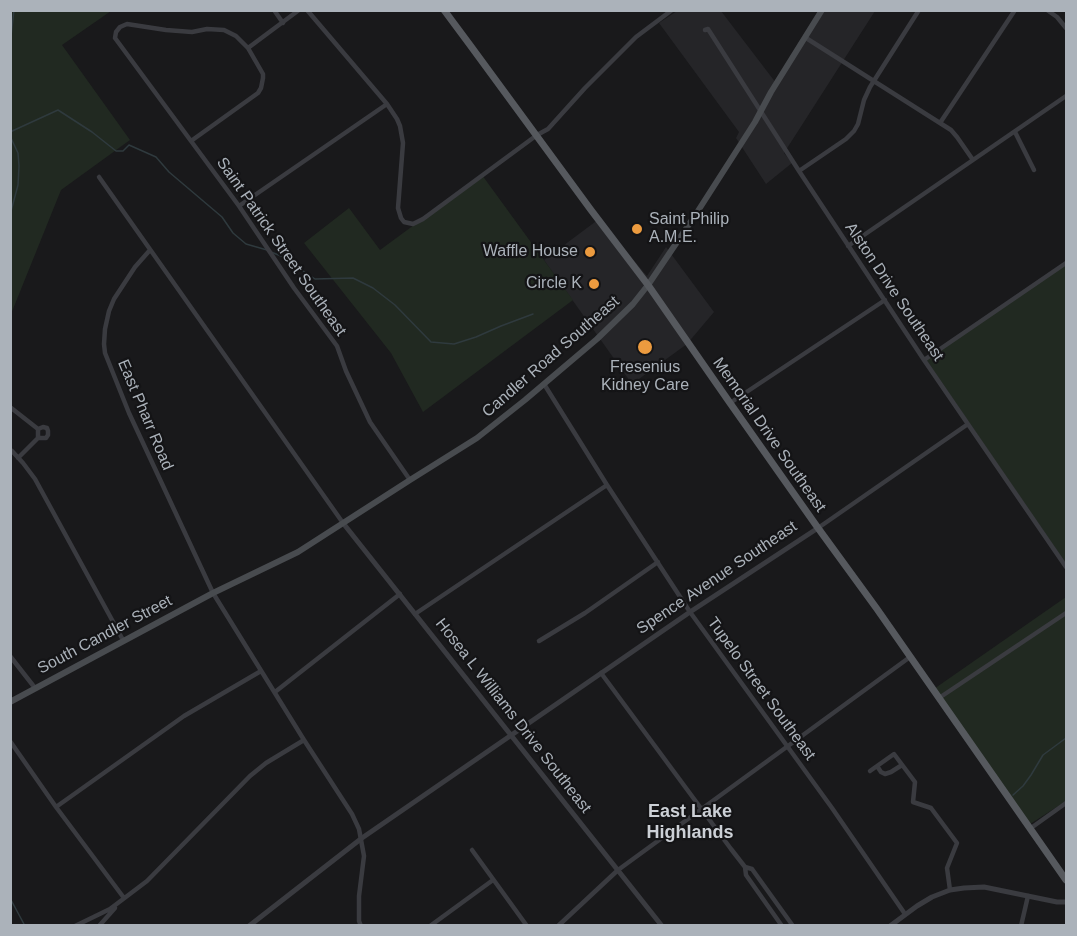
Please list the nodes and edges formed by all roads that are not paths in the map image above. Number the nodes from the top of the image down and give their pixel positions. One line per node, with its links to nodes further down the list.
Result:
1 (274, 10): 10 (street)
2 (299, 10): 10 (street)
3 (307, 10): 17 (street)
4 (444, 10): 21 (main road, Memorial Drive Southeast)
5 (672, 10): 21 (street)
6 (822, 10): 13 (main road, Candler Road Southeast)
7 (919, 10): 15 (street)
8 (1015, 10): 19 (street)
9 (1047, 10): 11 (street)
10 (283, 23): 14 (street)
11 (1066, 28)
12 (705, 30): 18 (street, Alston Drive Southeast)
13 (806, 38): 15 (street); 18 (main road, Candler Road Southeast)
14 (248, 48): 22 (street); 22 (street, Saint Patrick Street Southeast)
15 (874, 82): 19 (street); 25 (street)
16 (1066, 96): 20 (street)
17 (387, 105): 21 (street); 27 (street)
18 (761, 112): 25 (street, Alston Drive Southeast); 31 (main road, Candler Road Southeast)
19 (940, 123): 23 (street)
20 (1015, 132): 23 (street); 24 (street)
21 (537, 135): 31 (main road, Memorial Drive Southeast)
22 (190, 141): 27 (street, Saint Patrick Street Southeast)
23 (973, 160): 28 (street)
24 (1034, 170)
25 (799, 171): 28 (street, Alston Drive Southeast)
26 (99, 177): 29 (street)
27 (239, 206): 42 (street, Saint Patrick Street Southeast)
28 (848, 246): 32 (street, Alston Drive Southeast)
29 (150, 250): 44 (street); 48 (street, East Pharr Road)
30 (1066, 262): 33 (street)
31 (648, 285): 34 (main road, Candler Road Southeast); 35 (main road, Memorial Drive Southeast)
32 (885, 300): 33 (street, Alston Drive Southeast); 35 (street)
33 (924, 360): 37 (street, Alston Drive Southeast)
34 (544, 384): 42 (main road, Candler Road Southeast); 43 (street, Tupelo Street Southeast)
35 (730, 403): 45 (main road, Memorial Drive Southeast)
36 (10, 407): 38 (street)
37 (968, 424): 45 (street, Spence Avenue Southeast); 47 (street, Alston Drive Southeast)
38 (38, 429): 39 (street); 39 (street)
39 (38, 438): 41 (street)
40 (12, 451): 41 (street)
41 (18, 458): 53 (street)
42 (410, 480): 44 (main road, Candler Road Southeast)
43 (607, 485): 46 (street, Tupelo Street Southeast); 52 (street)
44 (343, 523): 48 (main road, South Candler Street); 49 (street, Hosea L Williams Drive Southeast)
45 (818, 528): 50 (street, Spence Avenue Southeast); 56 (main road, Memorial Drive Southeast)
46 (658, 562): 50 (street, Tupelo Street Southeast); 54 (street)
47 (1066, 567)
48 (213, 593): 53 (main road, South Candler Street); 57 (street, East Pharr Road)
49 (400, 594): 52 (street, Hosea L Williams Drive Southeast); 60 (street)
50 (690, 612): 58 (street, Spence Avenue Southeast); 66 (street, Tupelo Street Southeast)
51 (1066, 613): 61 (street)
52 (415, 614): 63 (street, Hosea L Williams Drive Southeast)
53 (123, 640): 59 (main road, South Candler Street)
54 (539, 641)
55 (10, 656): 59 (street)
56 (910, 657): 61 (main road, Memorial Drive Southeast); 66 (street)
57 (261, 671): 60 (street, East Pharr Road); 71 (street)
58 (601, 673): 63 (street, Spence Avenue Southeast); 72 (street)
59 (35, 688): 62 (main road, South Candler Street)
60 (275, 692): 64 (street, East Pharr Road)
61 (939, 698): 73 (main road, Memorial Drive Southeast)
62 (10, 702)
63 (512, 736): 74 (street, Spence Avenue Southeast); 77 (street, Hosea L Williams Drive Southeast)
64 (304, 740): 74 (street, East Pharr Road); 82 (street)
65 (10, 741): 71 (street)
66 (788, 747): 72 (street); 84 (street, Tupelo Street Southeast)
67 (902, 765): 68 (street); 68 (street); 80 (street)
68 (877, 766): 69 (street)
69 (870, 771)
70 (1066, 803): 73 (street)
71 (56, 807): 82 (street)
72 (702, 809): 76 (street); 77 (street)
73 (1031, 828): 79 (main road, Memorial Drive Southeast)
74 (362, 838): 87 (street, Spence Avenue Southeast); 88 (street)
75 (472, 850): 78 (street)
76 (746, 867): 93 (street); 94 (street)
77 (618, 870): 91 (street); 92 (street, Hosea L Williams Drive Southeast)
78 (493, 880): 89 (street); 90 (street)
79 (1066, 880)
80 (950, 891): 81 (street); 84 (street)
81 (1028, 896): 83 (street); 96 (street)
82 (124, 898): 85 (street); 86 (street)
83 (1066, 902)
84 (905, 914): 95 (street)
85 (75, 926)
86 (99, 926)
87 (249, 926)
88 (361, 926)
89 (430, 926)
90 (527, 926)
91 (558, 926)
92 (662, 926)
93 (782, 926)
94 (793, 926)
95 (890, 926)
96 (1021, 926)

